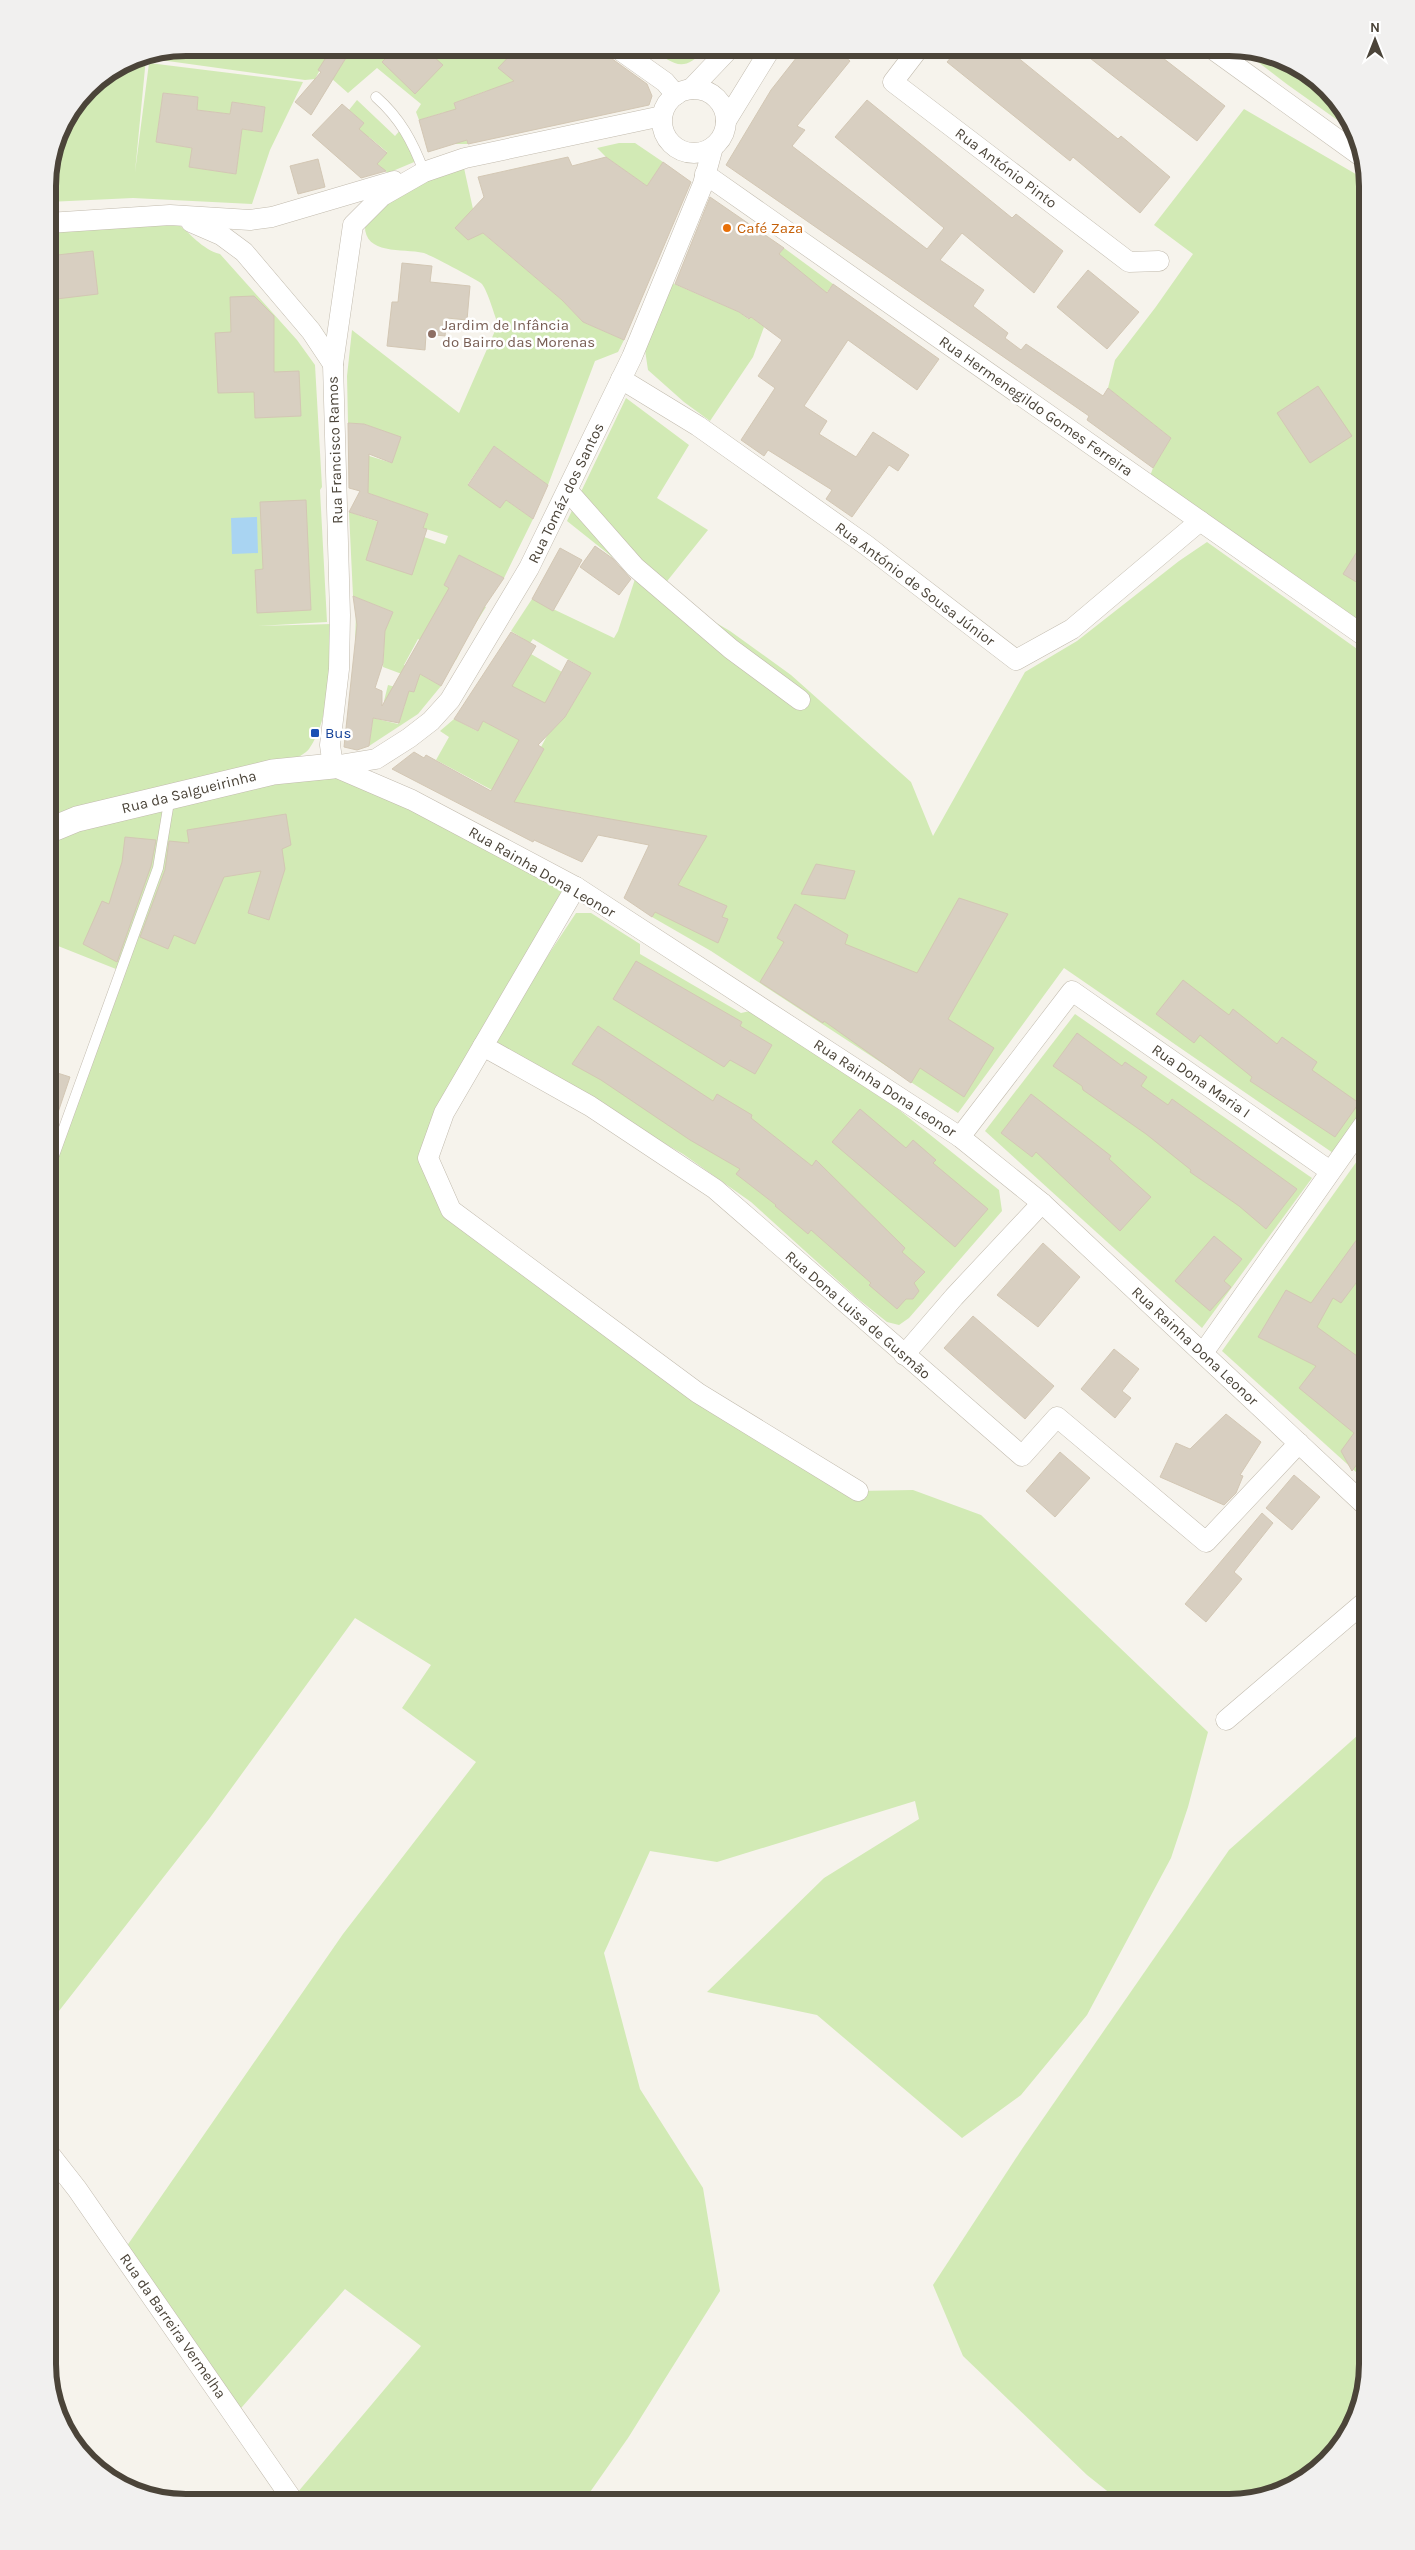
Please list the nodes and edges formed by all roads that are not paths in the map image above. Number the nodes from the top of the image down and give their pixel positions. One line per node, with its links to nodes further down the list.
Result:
1 (629, 56): 6 (street)
2 (721, 57): 6 (street)
3 (767, 57): 9 (street)
4 (912, 57): 16 (street, Rua António Pinto)
5 (1223, 57): 11 (street)
6 (683, 92): 8 (street); 9 (street)
7 (376, 97): 12 (lane)
8 (662, 116): 10 (street); 12 (street, Rua Francisco Ramos)
9 (726, 121): 10 (street)
10 (713, 147): 13 (street, Rua Tomáz dos Santos)
11 (1353, 151)
12 (424, 172): 14 (street, Rua Francisco Ramos); 17 (street, Rua Francisco Ramos)
13 (705, 174): 18 (street, Rua Tomáz dos Santos); 20 (street, Rua Hermenegildo Gomes Ferreira)
14 (170, 215): 15 (street, Rua Francisco Ramos); 17 (street)
15 (57, 222)
16 (1159, 261)
17 (332, 364): 23 (street, Rua Francisco Ramos)
18 (621, 379): 19 (street, Rua Tomáz dos Santos); 20 (street, Rua António de Sousa Júnior)
19 (568, 491): 22 (street); 23 (street, Rua Tomáz dos Santos)
20 (1200, 521): 21 (street, Rua Hermenegildo Gomes Ferreira)
21 (1359, 632)
22 (800, 700)
23 (332, 766): 24 (street, Rua da Salgueirinha); 26 (street, Rua Rainha Dona Leonor)
24 (170, 796): 25 (street, Rua da Salgueirinha); 30 (lane)
25 (57, 828)
26 (576, 887): 27 (street); 29 (street, Rua Rainha Dona Leonor)
27 (484, 1046): 34 (street, Rua Dona Luisa de Gusmão); 36 (street)
28 (1359, 1132): 31 (street)
29 (960, 1137): 31 (street, Rua Dona Maria I); 32 (street, Rua Rainha Dona Leonor)
30 (57, 1148)
31 (1330, 1171): 33 (street)
32 (1042, 1204): 33 (street, Rua Rainha Dona Leonor); 34 (street)
33 (1203, 1352): 35 (street, Rua Rainha Dona Leonor)
34 (904, 1355): 35 (street, Rua Dona Luisa de Gusmão)
35 (1299, 1443): 37 (street, Rua Rainha Dona Leonor)
36 (858, 1491)
37 (1359, 1499)
38 (1359, 1608): 39 (street)
39 (1226, 1720)
40 (56, 2162): 41 (street, Rua da Barreira Vermelha)
41 (288, 2493)

